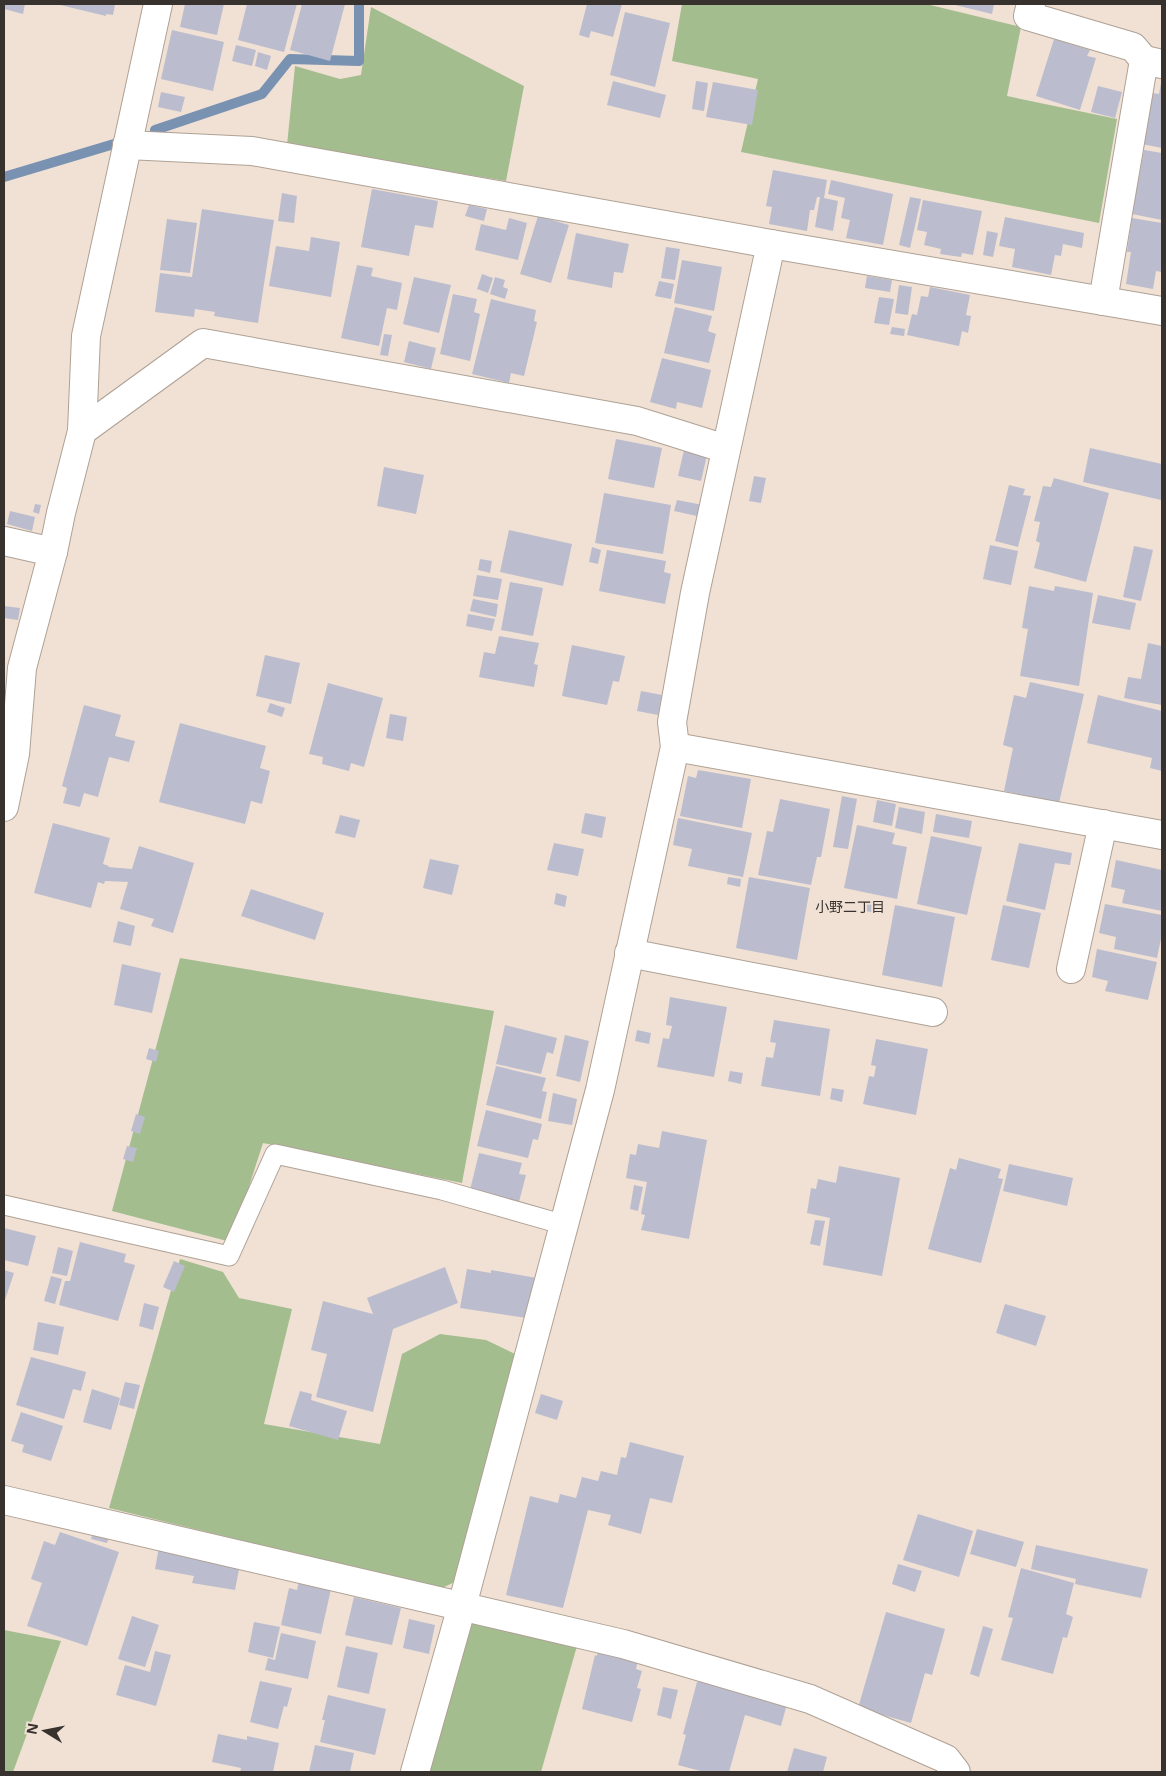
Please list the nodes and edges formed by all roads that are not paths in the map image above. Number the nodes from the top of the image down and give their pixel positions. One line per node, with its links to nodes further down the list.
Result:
1 (158, 4): 4 (street)
2 (1031, 4): 3 (street)
3 (1153, 62): 6 (street)
4 (128, 144): 5 (street); 8 (street)
5 (771, 244): 6 (street); 9 (street)
6 (1103, 300): 7 (street)
7 (1162, 311)
8 (82, 431): 9 (street); 11 (street)
9 (726, 449): 12 (street)
10 (4, 541): 11 (street)
11 (53, 552): 13 (street)
12 (675, 747): 15 (street); 17 (street)
13 (9, 752): 14 (street)
14 (4, 807)
15 (1103, 824): 16 (street); 18 (street)
16 (1162, 835)
17 (629, 954): 19 (street); 21 (street)
18 (1071, 969)
19 (933, 1012)
20 (4, 1205): 21 (lane)
21 (565, 1225): 23 (street)
22 (4, 1500): 23 (street)
23 (462, 1606): 24 (street); 25 (street)
24 (415, 1772)
25 (956, 1772)

